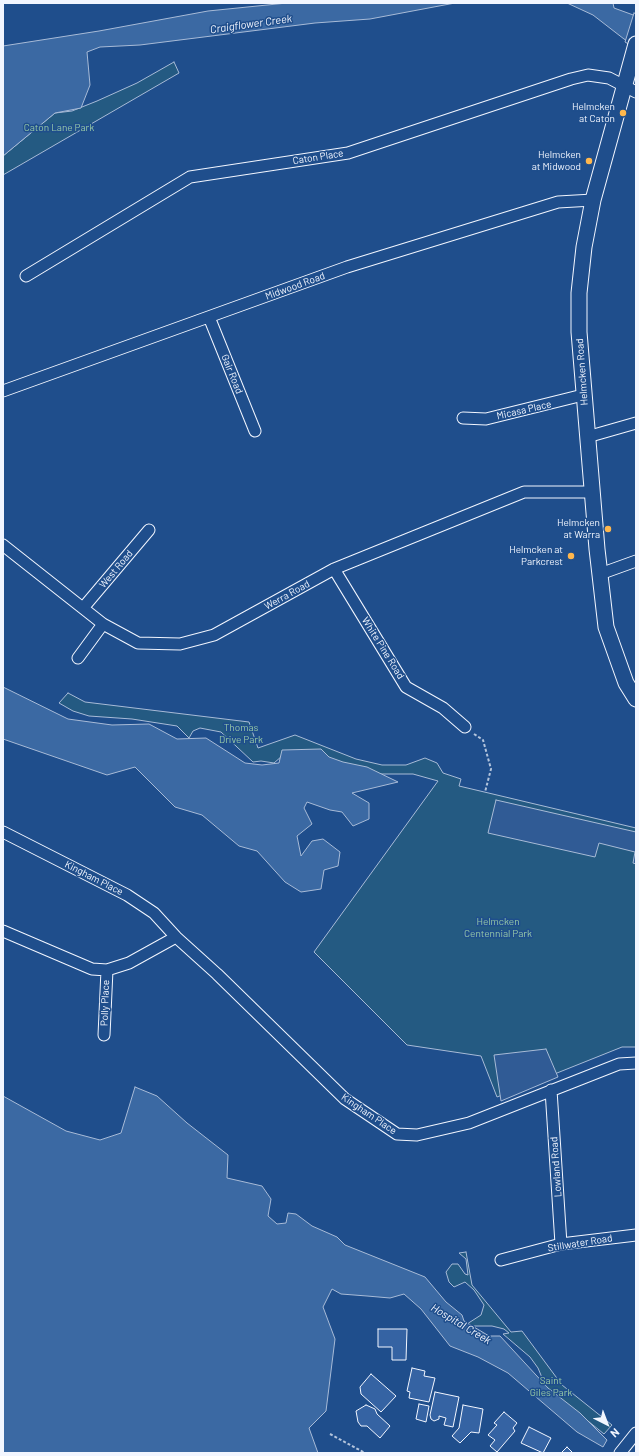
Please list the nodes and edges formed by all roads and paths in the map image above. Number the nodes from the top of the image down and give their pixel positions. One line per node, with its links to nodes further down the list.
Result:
1 (635, 49): 2 (main road, Helmcken Road)
2 (630, 88): 3 (main road, Helmcken Road); 4 (street, Caton Place)
3 (593, 200): 5 (street, Midwood Road); 7 (main road, Helmcken Road)
4 (26, 276)
5 (209, 317): 6 (street, Midwood Road); 10 (street, Gair Road)
6 (3, 391)
7 (583, 395): 8 (street, Micasa Place); 11 (main road, Helmcken Road)
8 (463, 418)
9 (636, 423): 11 (street)
10 (255, 431)
11 (587, 437): 12 (main road, Helmcken Road)
12 (592, 492): 16 (street, Werra Road); 17 (main road, Helmcken Road)
13 (150, 530): 18 (street, West Road)
14 (3, 545): 18 (street, Werra Road)
15 (636, 561): 17 (street)
16 (334, 569): 19 (street, Werra Road); 22 (street, White Pine Road)
17 (600, 574): 21 (main road, Helmcken Road)
18 (83, 608): 19 (street, Werra Road)
19 (104, 624): 20 (street)
20 (78, 658)
21 (636, 700)
22 (465, 727): 23 (path)
23 (485, 792)
24 (3, 832): 26 (street, Kingham Place)
25 (3, 931): 27 (street)
26 (176, 936): 27 (street); 30 (street, Kingham Place)
27 (107, 970): 28 (street, Polly Place)
28 (104, 1035)
29 (636, 1063): 30 (street, Kingham Place)
30 (551, 1090): 32 (street, Lowland Road)
31 (636, 1235): 32 (street, Stillwater Road)
32 (561, 1244): 33 (street, Stillwater Road)
33 (501, 1260)
34 (636, 1433): 37 (street)
35 (330, 1434): 36 (path)
36 (365, 1453)
37 (620, 1453)

